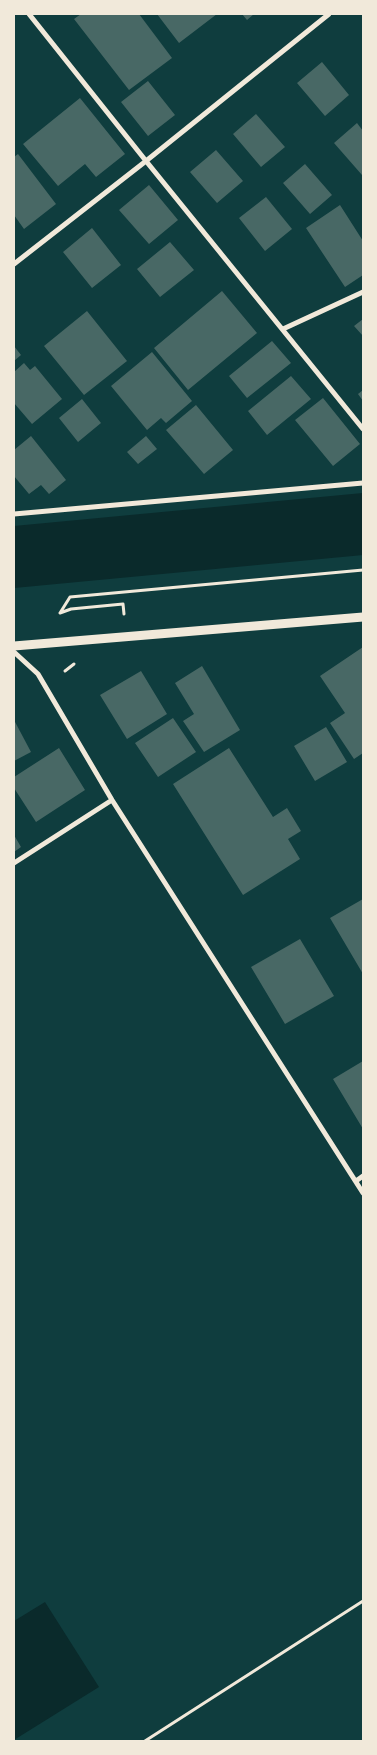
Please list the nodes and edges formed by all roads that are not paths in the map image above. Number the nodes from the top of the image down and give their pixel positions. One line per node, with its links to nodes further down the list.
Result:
1 (29, 14): 3 (street)
2 (329, 14): 3 (street)
3 (146, 161): 4 (street); 6 (street)
4 (14, 264)
5 (363, 292): 6 (street)
6 (283, 329): 7 (street)
7 (363, 429)
8 (363, 484): 9 (street)
9 (14, 514)
10 (363, 617): 11 (street)
11 (14, 646)
12 (14, 652): 13 (street)
13 (112, 800): 14 (street); 16 (street)
14 (14, 863)
15 (363, 1176): 16 (street)
16 (356, 1181): 17 (street)
17 (363, 1193)

